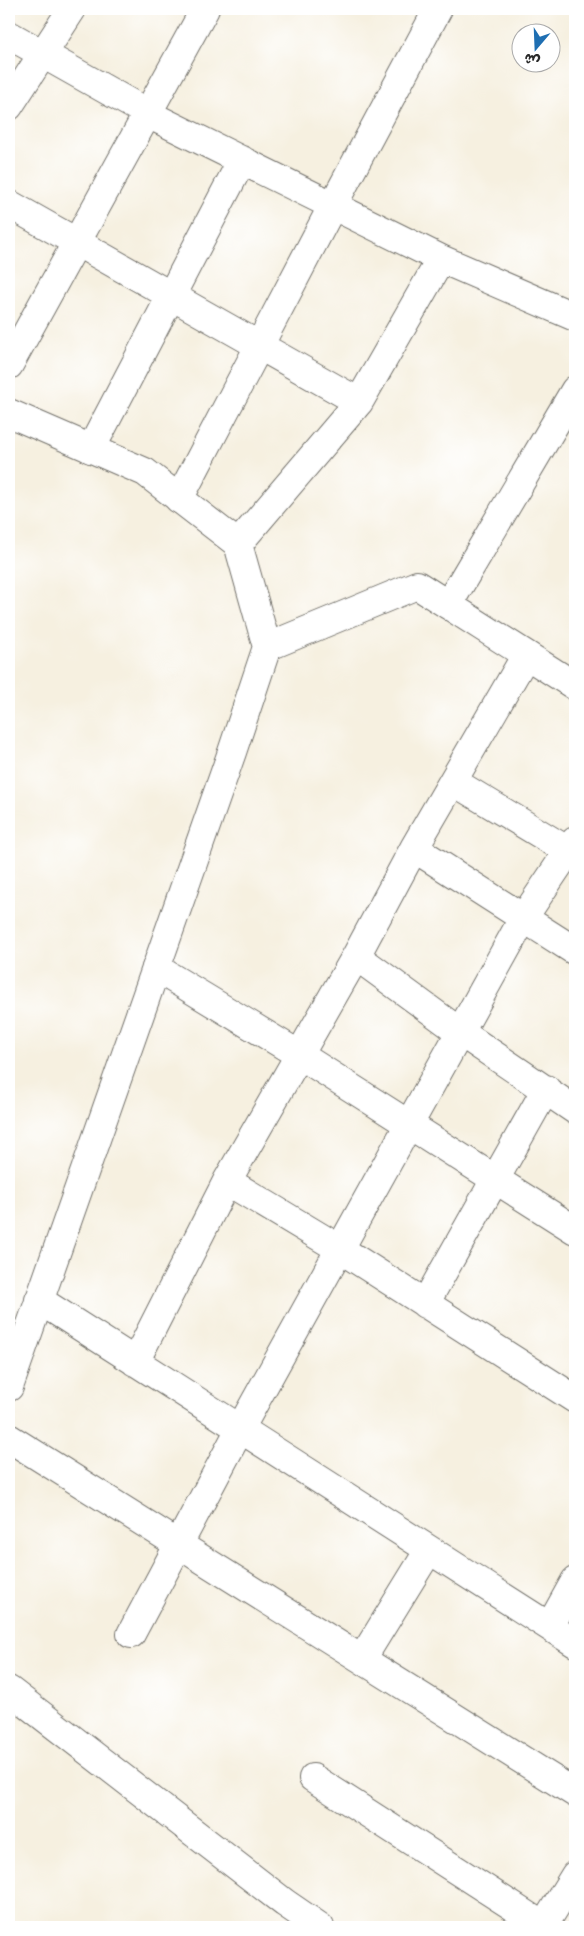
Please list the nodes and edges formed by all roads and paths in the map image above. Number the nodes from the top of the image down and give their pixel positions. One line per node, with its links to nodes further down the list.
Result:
1 (72, 9): 5 (street)
2 (205, 9): 7 (street)
3 (438, 9): 10 (street)
4 (9, 35): 5 (street)
5 (43, 54): 6 (street); 7 (street)
6 (9, 106)
7 (148, 113): 8 (street); 11 (street)
8 (242, 160): 10 (street); 13 (street)
9 (9, 204): 11 (street)
10 (332, 205): 12 (street); 15 (street)
11 (76, 242): 13 (street); 16 (street)
12 (441, 259): 14 (street); 18 (street)
13 (171, 296): 15 (street); 20 (street)
14 (575, 317)
15 (259, 346): 18 (street); 21 (street)
16 (9, 365)
17 (575, 390): 23 (street)
18 (359, 402): 22 (street)
19 (9, 413): 20 (street)
20 (91, 449): 21 (street)
21 (179, 499): 22 (street)
22 (238, 544): 24 (street)
23 (448, 605): 24 (street); 25 (street)
24 (267, 647): 33 (street)
25 (526, 655): 26 (street); 27 (street)
26 (575, 685)
27 (454, 782): 28 (street); 29 (street)
28 (414, 848): 30 (street); 32 (street)
29 (573, 849): 30 (street)
30 (524, 917): 31 (street); 34 (street)
31 (575, 951)
32 (356, 956): 34 (street); 35 (street)
33 (156, 968): 35 (street); 43 (street)
34 (460, 1032): 36 (street); 38 (street)
35 (298, 1054): 38 (street); 40 (street)
36 (546, 1089): 37 (street); 39 (street)
37 (575, 1110)
38 (408, 1126): 39 (street); 42 (street)
39 (494, 1179): 41 (street); 44 (street)
40 (227, 1181): 42 (street); 45 (street)
41 (575, 1230)
42 (340, 1249): 44 (street); 48 (street)
43 (39, 1300): 45 (street); 46 (street)
44 (425, 1304): 47 (street)
45 (135, 1362): 48 (street)
46 (9, 1387)
47 (575, 1399)
48 (240, 1429): 50 (street); 51 (street)
49 (9, 1438): 50 (street)
50 (178, 1544): 54 (street); 56 (street)
51 (429, 1550): 53 (street); 56 (street)
52 (575, 1581): 53 (street)
53 (550, 1626): 55 (street)
54 (131, 1634)
55 (575, 1643)
56 (362, 1659): 59 (street)
57 (13, 1702): 61 (street)
58 (313, 1778): 62 (street)
59 (575, 1793)
60 (575, 1875): 62 (street)
61 (320, 1927)
62 (544, 1927)

